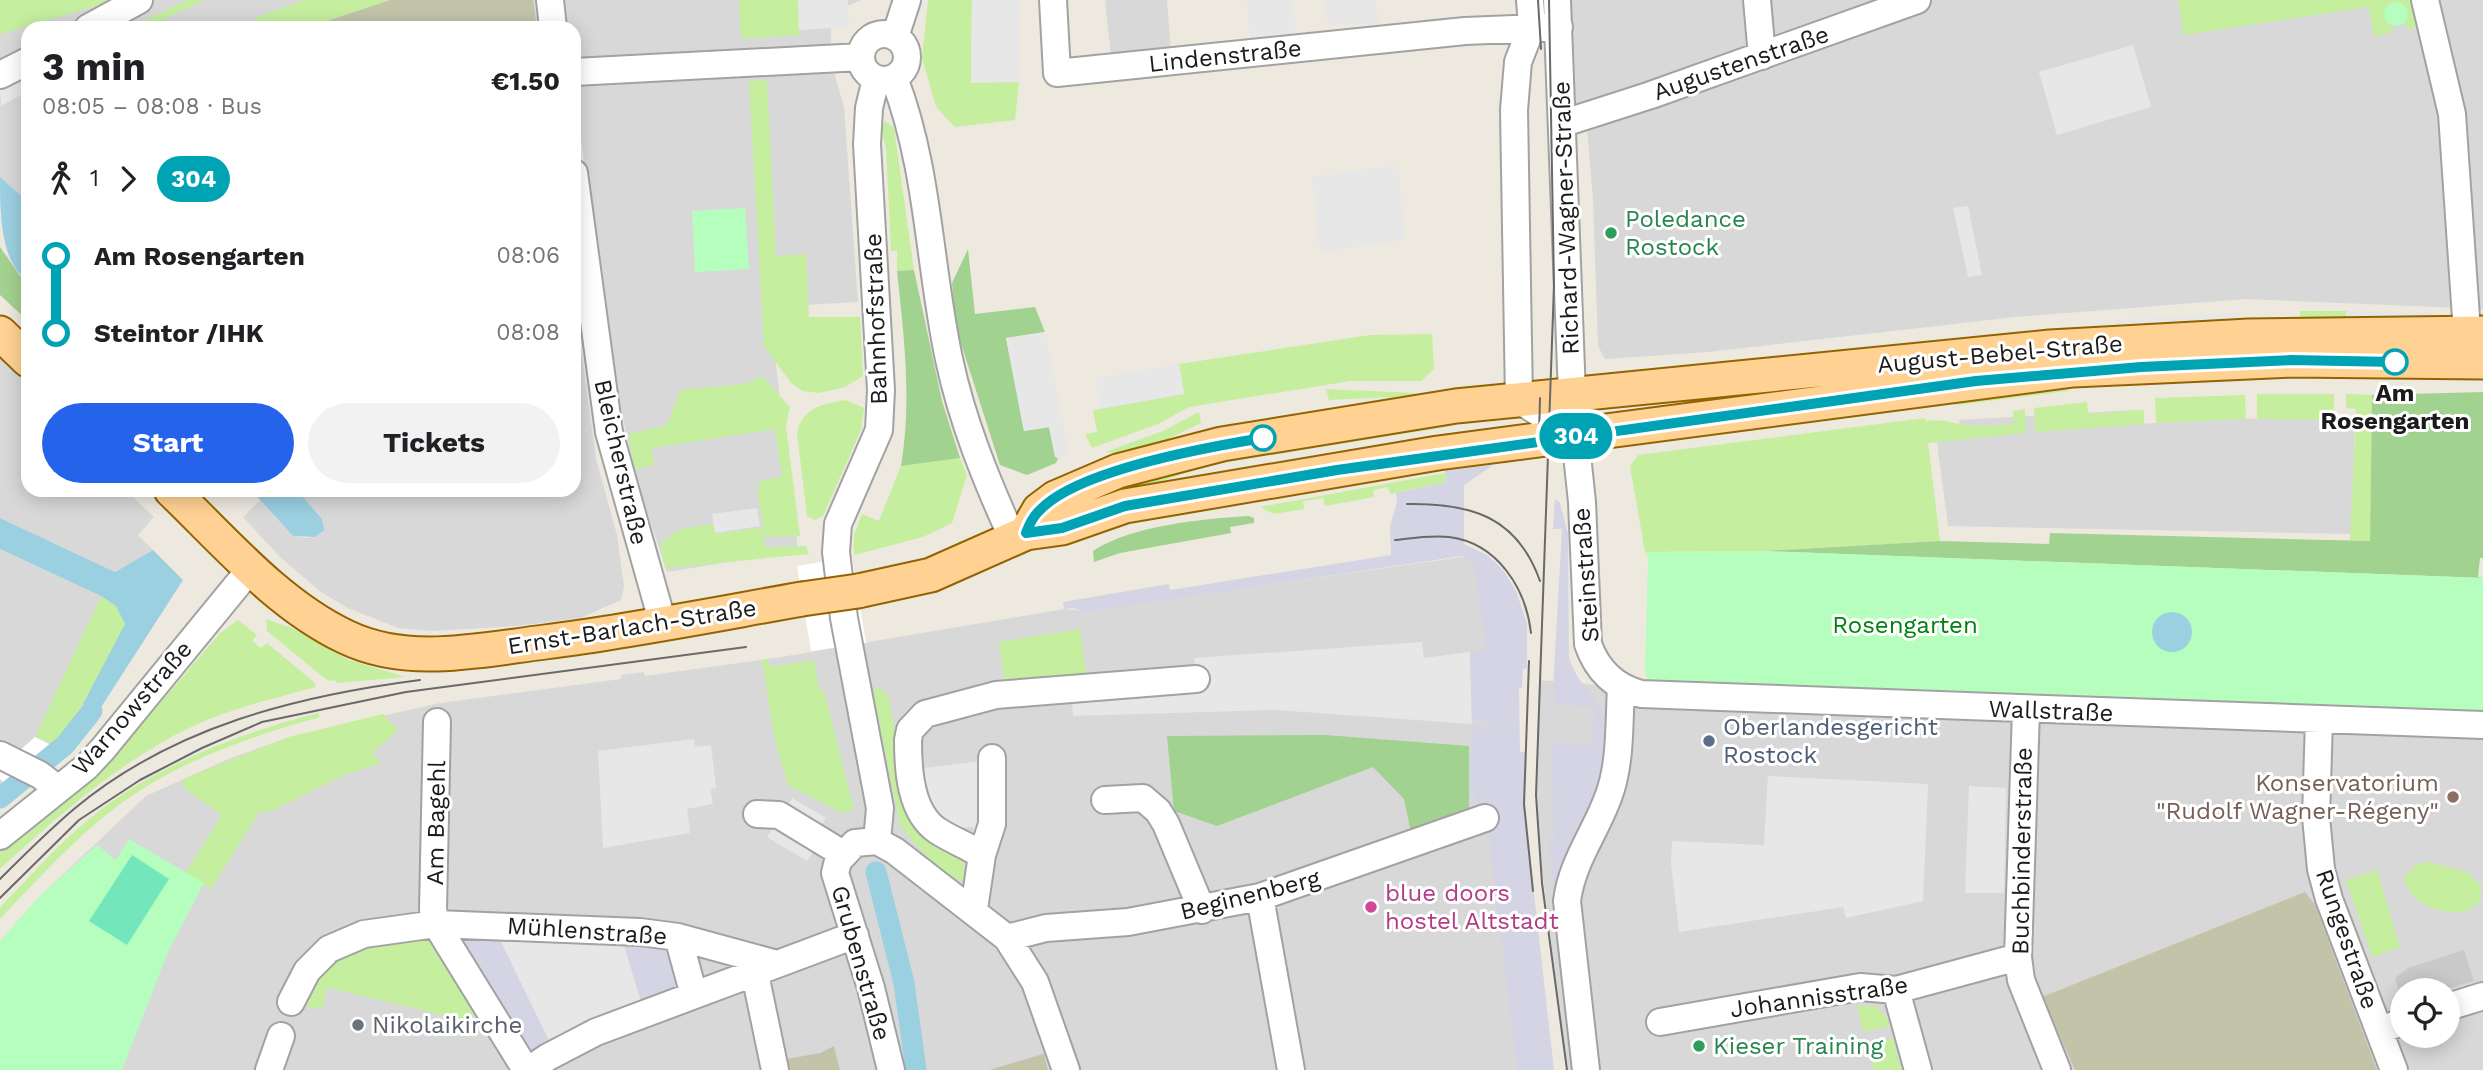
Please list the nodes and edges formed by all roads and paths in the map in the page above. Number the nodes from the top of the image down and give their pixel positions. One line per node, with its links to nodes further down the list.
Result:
1 (139, 0): 10 (street)
2 (550, 0): 11 (street)
3 (906, 0): 14 (street)
4 (1053, 0): 13 (street, Lindenstraße)
5 (1557, 0): 12 (street, Richard-Wagner-Straße)
6 (1758, 0): 15 (street)
7 (1917, 0): 15 (street, Augustenstraße)
8 (2426, 0): 25 (street)
9 (1531, 13): 12 (street, Lindenstraße); 13 (street, Lindenstraße); 17 (street, Richard-Wagner-Straße)
10 (101, 21)
11 (552, 21)
12 (1559, 27): 22 (street, Richard-Wagner-Straße)
13 (1465, 31): 17 (street)
14 (895, 37): 16 (street); 21 (street)
15 (1762, 56): 22 (street, Augustenstraße)
16 (861, 57): 19 (street); 21 (street)
17 (1518, 62): 30 (street, Richard-Wagner-Straße)
18 (21, 64): 20 (street)
19 (581, 72)
20 (0, 75)
21 (885, 78): 33 (street); 48 (street, Bahnhofstraße)
22 (1564, 123): 29 (street, Richard-Wagner-Straße)
23 (581, 225): 35 (street, Bleicherstraße)
24 (0, 333): 26 (main road)
25 (2475, 333): 28 (main road, August-Bebel-Straße)
26 (21, 352)
27 (2483, 362): 31 (main road, August-Bebel-Straße)
28 (1612, 391): 29 (main road, August-Bebel-Straße); 31 (main road)
29 (1573, 395): 30 (main road, August-Bebel-Straße); 31 (main road, Richard-Wagner-Straße)
30 (1519, 400): 31 (street); 33 (main road)
31 (1575, 436): 33 (main road, Ernst-Barlach-Straße); 37 (street, Steinstraße)
32 (178, 497): 34 (main road, Ernst-Barlach-Straße)
33 (1019, 536): 35 (main road, Ernst-Barlach-Straße, bridge)
34 (252, 567): 35 (main road, Ernst-Barlach-Straße); 43 (street, Warnowstraße)
35 (663, 624)
36 (1196, 679): 50 (street)
37 (1621, 687): 38 (street, Wallstraße); 75 (street)
38 (2026, 710): 39 (street, Wallstraße); 58 (street, Buchbinderstraße)
39 (2319, 720): 41 (street, Wallstraße); 66 (street, Rungestraße)
40 (437, 722): 54 (street, Am Bagehl)
41 (2483, 725)
42 (992, 758): 50 (street)
43 (30, 771): 47 (street, Warnowstraße)
44 (1105, 800): 53 (street)
45 (757, 814): 49 (street)
46 (1485, 818): 51 (street, Beginenberg)
47 (0, 836)
48 (877, 841): 49 (street, Grubenstraße); 52 (street)
49 (843, 854): 55 (street, Grubenstraße)
50 (982, 855): 52 (street)
51 (1260, 897): 53 (street, Beginenberg); 74 (street)
52 (974, 909): 57 (street)
53 (1202, 910): 57 (street, Beginenberg)
54 (436, 924): 56 (street, Mühlenstraße); 63 (street, Mühlenstraße); 70 (street)
55 (855, 935): 59 (street); 72 (street, Grubenstraße)
56 (678, 937): 59 (street, Mühlenstraße); 61 (street)
57 (1007, 938): 73 (street)
58 (2018, 957): 60 (street, Johannisstraße); 77 (street, Buchbinderstraße)
59 (766, 969): 61 (street); 71 (street)
60 (1896, 990): 65 (street, Johannisstraße); 76 (street)
61 (694, 995): 70 (street)
62 (2483, 996): 64 (street)
63 (291, 1002)
64 (2460, 1003)
65 (1660, 1022)
66 (2390, 1024)
67 (281, 1036): 69 (street)
68 (2392, 1048): 78 (street, Rungestraße)
69 (269, 1070)
70 (528, 1070)
71 (775, 1070)
72 (891, 1070)
73 (1066, 1070)
74 (1291, 1070)
75 (1587, 1070)
76 (1918, 1070)
77 (2057, 1070)
78 (2394, 1070)

